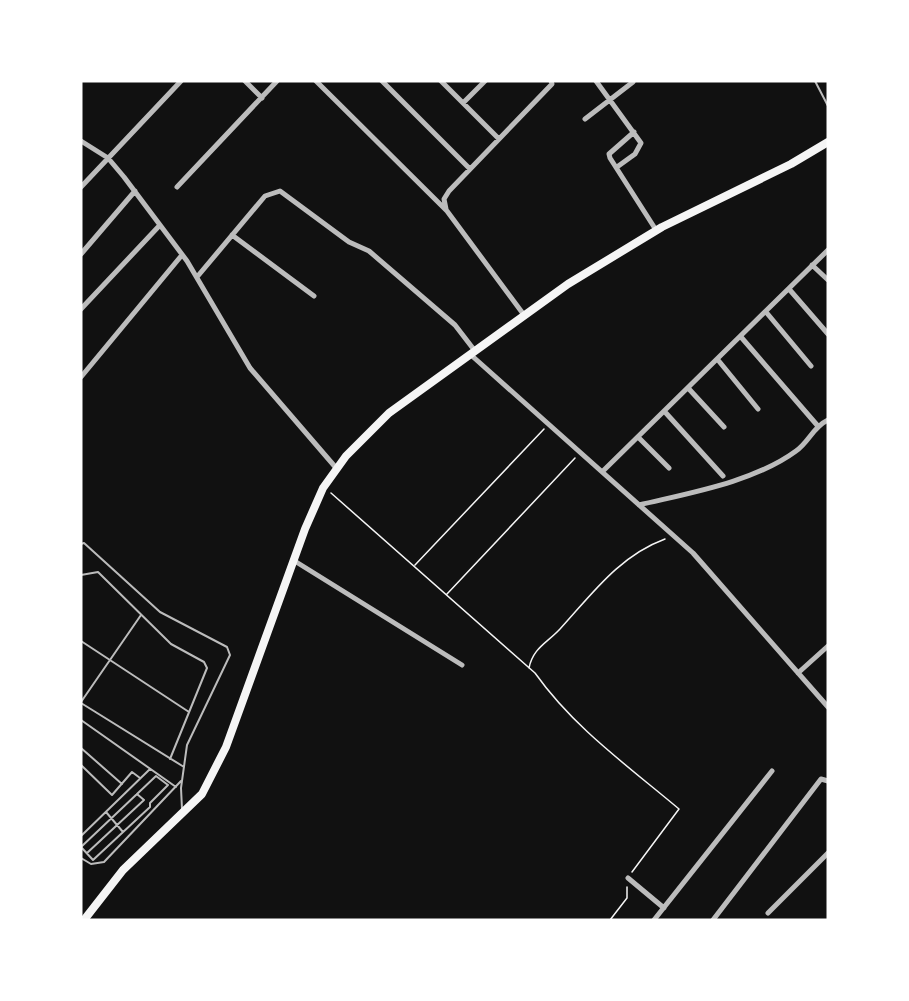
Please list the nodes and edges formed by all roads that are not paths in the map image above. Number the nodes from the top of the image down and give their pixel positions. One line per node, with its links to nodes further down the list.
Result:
1 (181, 81): 21 (street)
2 (245, 81): 12 (street)
3 (278, 81): 12 (street)
4 (316, 81): 27 (street)
5 (382, 81): 23 (street)
6 (441, 81): 14 (street)
7 (485, 81): 14 (street)
8 (551, 81): 18 (street)
9 (596, 81): 13 (street)
10 (814, 81): 15 (lane)
11 (633, 82): 13 (street)
12 (262, 98): 25 (street)
13 (609, 99): 16 (street); 17 (street)
14 (463, 103): 18 (street)
15 (828, 106)
16 (585, 119)
17 (634, 132): 22 (street); 22 (street)
18 (499, 139): 23 (street)
19 (81, 141): 21 (street)
20 (828, 142): 29 (main road)
21 (108, 158): 24 (street); 26 (street)
22 (617, 167): 29 (street)
23 (470, 169): 27 (street)
24 (81, 187)
25 (177, 187)
26 (135, 191): 28 (street); 32 (street)
27 (447, 211): 41 (street)
28 (160, 225): 33 (street); 39 (street)
29 (656, 230): 41 (main road)
30 (232, 235): 35 (street); 38 (street); 44 (street)
31 (828, 250): 34 (street)
32 (81, 254)
33 (182, 255): 35 (street); 47 (street)
34 (812, 265): 36 (street); 37 (street)
35 (196, 277): 56 (street)
36 (828, 280)
37 (789, 289): 40 (street); 42 (street)
38 (314, 296)
39 (81, 309)
40 (766, 312): 43 (street); 46 (street)
41 (524, 315): 44 (main road)
42 (828, 334)
43 (741, 337): 45 (street); 52 (street)
44 (473, 353): 56 (main road); 57 (street)
45 (718, 360): 48 (street); 49 (street)
46 (811, 366)
47 (81, 377)
48 (689, 389): 50 (street); 53 (street)
49 (758, 409)
50 (665, 412): 54 (street); 58 (street)
51 (828, 420): 52 (street)
52 (817, 425): 59 (street)
53 (724, 427)
54 (639, 438): 55 (street); 57 (street)
55 (669, 468)
56 (337, 470): 61 (main road)
57 (603, 471): 59 (street)
58 (723, 476)
59 (639, 505): 68 (street)
60 (81, 544): 76 (lane)
61 (293, 560): 67 (street); 86 (main road)
62 (81, 575): 63 (lane)
63 (141, 614): 66 (lane); 71 (lane)
64 (81, 641): 66 (lane)
65 (828, 646): 68 (street)
66 (109, 660): 69 (lane); 71 (lane)
67 (462, 665)
68 (798, 673): 70 (street)
69 (81, 702): 74 (lane)
70 (828, 707)
71 (189, 712): 74 (lane)
72 (81, 720): 77 (lane)
73 (81, 748): 82 (lane)
74 (170, 759): 76 (lane)
75 (81, 765): 82 (lane)
76 (184, 767): 80 (lane)
77 (150, 769): 79 (lane); 83 (lane)
78 (772, 771): 96 (street)
79 (140, 778): 82 (lane); 85 (lane)
80 (183, 779): 83 (lane); 86 (lane)
81 (828, 781): 100 (street)
82 (122, 784)
83 (176, 787): 94 (lane)
84 (137, 794): 87 (lane); 88 (lane); 89 (lane)
85 (106, 812): 87 (lane); 90 (lane)
86 (183, 812): 98 (main road)
87 (111, 819): 88 (lane); 91 (lane)
88 (118, 825): 89 (lane); 92 (lane)
89 (123, 832): 92 (lane)
90 (81, 836)
91 (81, 847): 92 (lane)
92 (87, 853)
93 (828, 853): 97 (street)
94 (81, 858)
95 (628, 878): 96 (street)
96 (664, 908): 99 (street)
97 (768, 913)
98 (84, 920)
99 (654, 920)
100 (713, 920)

